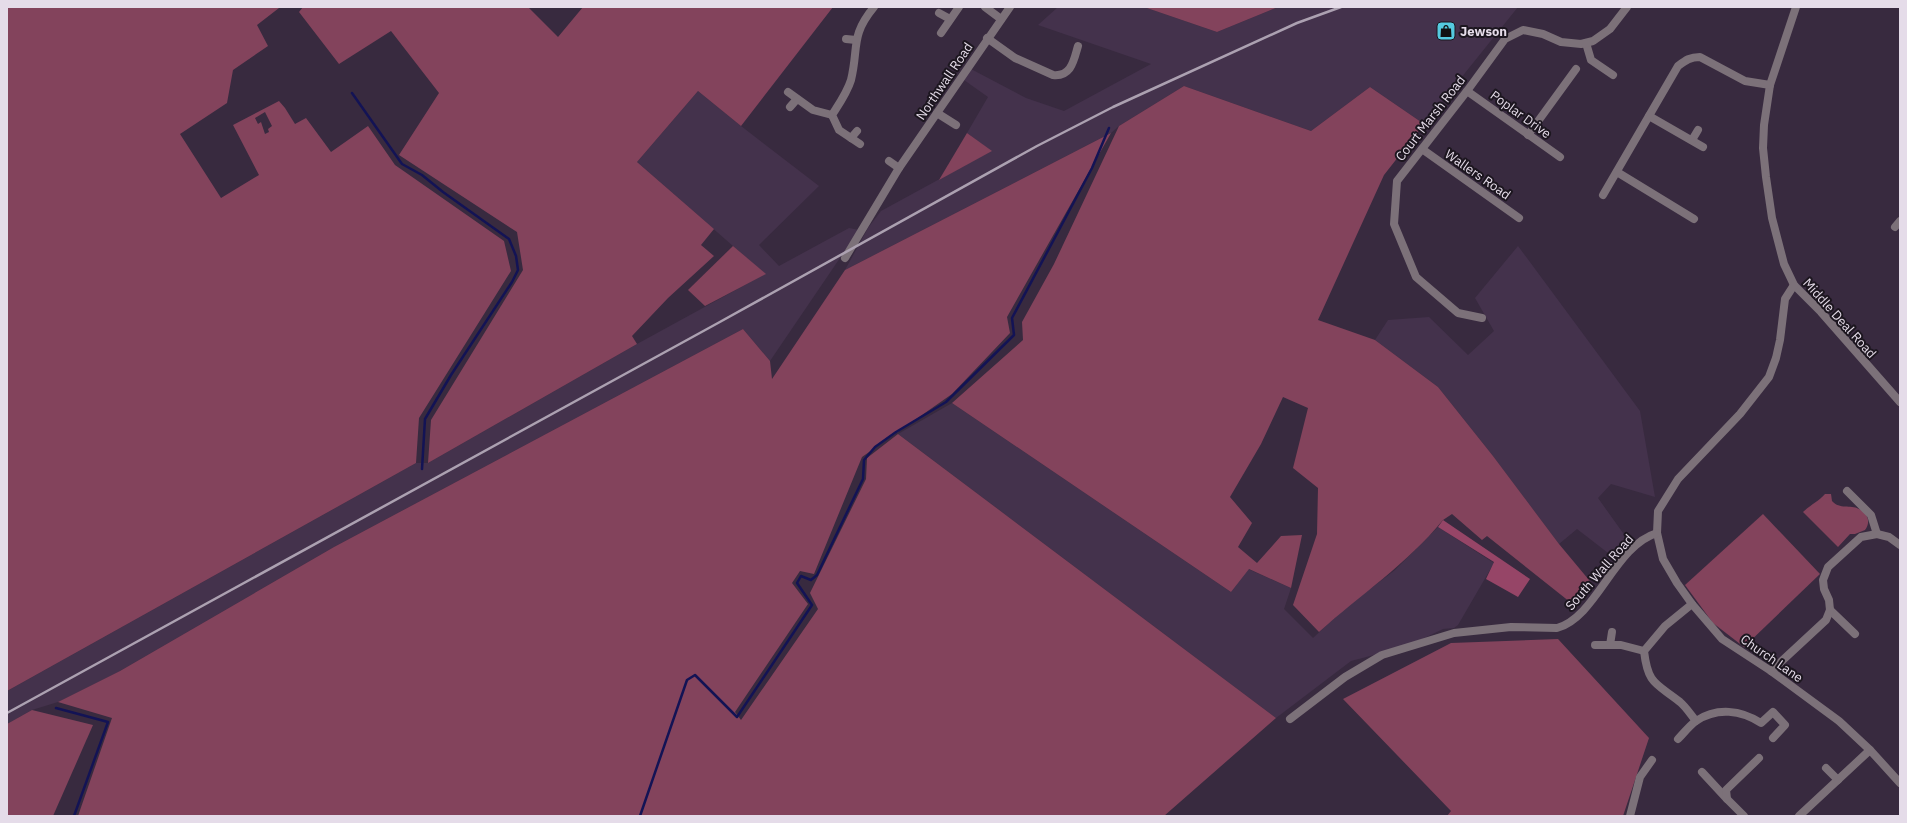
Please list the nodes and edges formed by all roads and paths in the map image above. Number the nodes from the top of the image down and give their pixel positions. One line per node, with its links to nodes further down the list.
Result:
1 (874, 7): 13 (street)
2 (958, 7): 8 (street)
3 (985, 7): 9 (street)
4 (1010, 7): 9 (street, Northwall Road)
5 (1628, 7): 14 (street, Court Marsh Road)
6 (1796, 7): 18 (street, Middle Deal Road)
7 (939, 13): 8 (street)
8 (950, 19): 10 (street)
9 (1001, 19): 11 (street, Northwall Road)
10 (941, 33)
11 (987, 38): 15 (street); 23 (street, Northwall Road)
12 (846, 39): 13 (street)
13 (856, 40): 24 (street)
14 (1586, 43): 17 (street); 19 (street, Court Marsh Road)
15 (1078, 46)
16 (1576, 68): 29 (street)
17 (1613, 75)
18 (1770, 85): 25 (street); 43 (street, Middle Deal Road)
19 (1467, 91): 29 (street, Poplar Drive); 34 (street, Court Marsh Road)
20 (788, 92): 21 (street)
21 (796, 99): 22 (street); 24 (street)
22 (790, 107)
23 (937, 113): 26 (street); 37 (street, Northwall Road)
24 (832, 115): 30 (street)
25 (1649, 116): 31 (street); 38 (street)
26 (956, 125)
27 (1698, 130): 31 (street)
28 (857, 131): 30 (street)
29 (1528, 135): 35 (street, Poplar Drive)
30 (852, 138): 32 (street)
31 (1692, 140): 33 (street)
32 (860, 144)
33 (1703, 146)
34 (1422, 149): 40 (street, Wallers Road); 44 (street, Court Marsh Road)
35 (1560, 157)
36 (889, 162): 37 (street)
37 (899, 168): 42 (street, Northwall Road)
38 (1617, 172): 39 (street); 41 (street)
39 (1603, 195)
40 (1519, 218)
41 (1694, 219)
42 (844, 258)
43 (1794, 285): 45 (street, Middle Deal Road); 47 (street)
44 (1482, 318)
45 (1900, 402)
46 (1847, 491): 48 (street)
47 (1656, 533): 50 (street, Church Lane); 58 (street, South Wall Road)
48 (1877, 534): 49 (street); 51 (street)
49 (1900, 545)
50 (1692, 604): 56 (street); 57 (street, Church Lane)
51 (1830, 610): 53 (street); 57 (street)
52 (1612, 632): 55 (street)
53 (1855, 634)
54 (1595, 645): 55 (street)
55 (1610, 645): 56 (street)
56 (1644, 651): 59 (street)
57 (1771, 671): 62 (street, Church Lane)
58 (1290, 719)
59 (1696, 721): 60 (street); 61 (street)
60 (1773, 738)
61 (1678, 739)
62 (1870, 750): 67 (street, Church Lane); 68 (street)
63 (1759, 758): 69 (street)
64 (1652, 760): 70 (street)
65 (1826, 768): 68 (street)
66 (1702, 772): 69 (street)
67 (1898, 777)
68 (1838, 780): 72 (street)
69 (1727, 799): 71 (street)
70 (1630, 816)
71 (1744, 816)
72 (1799, 816)

